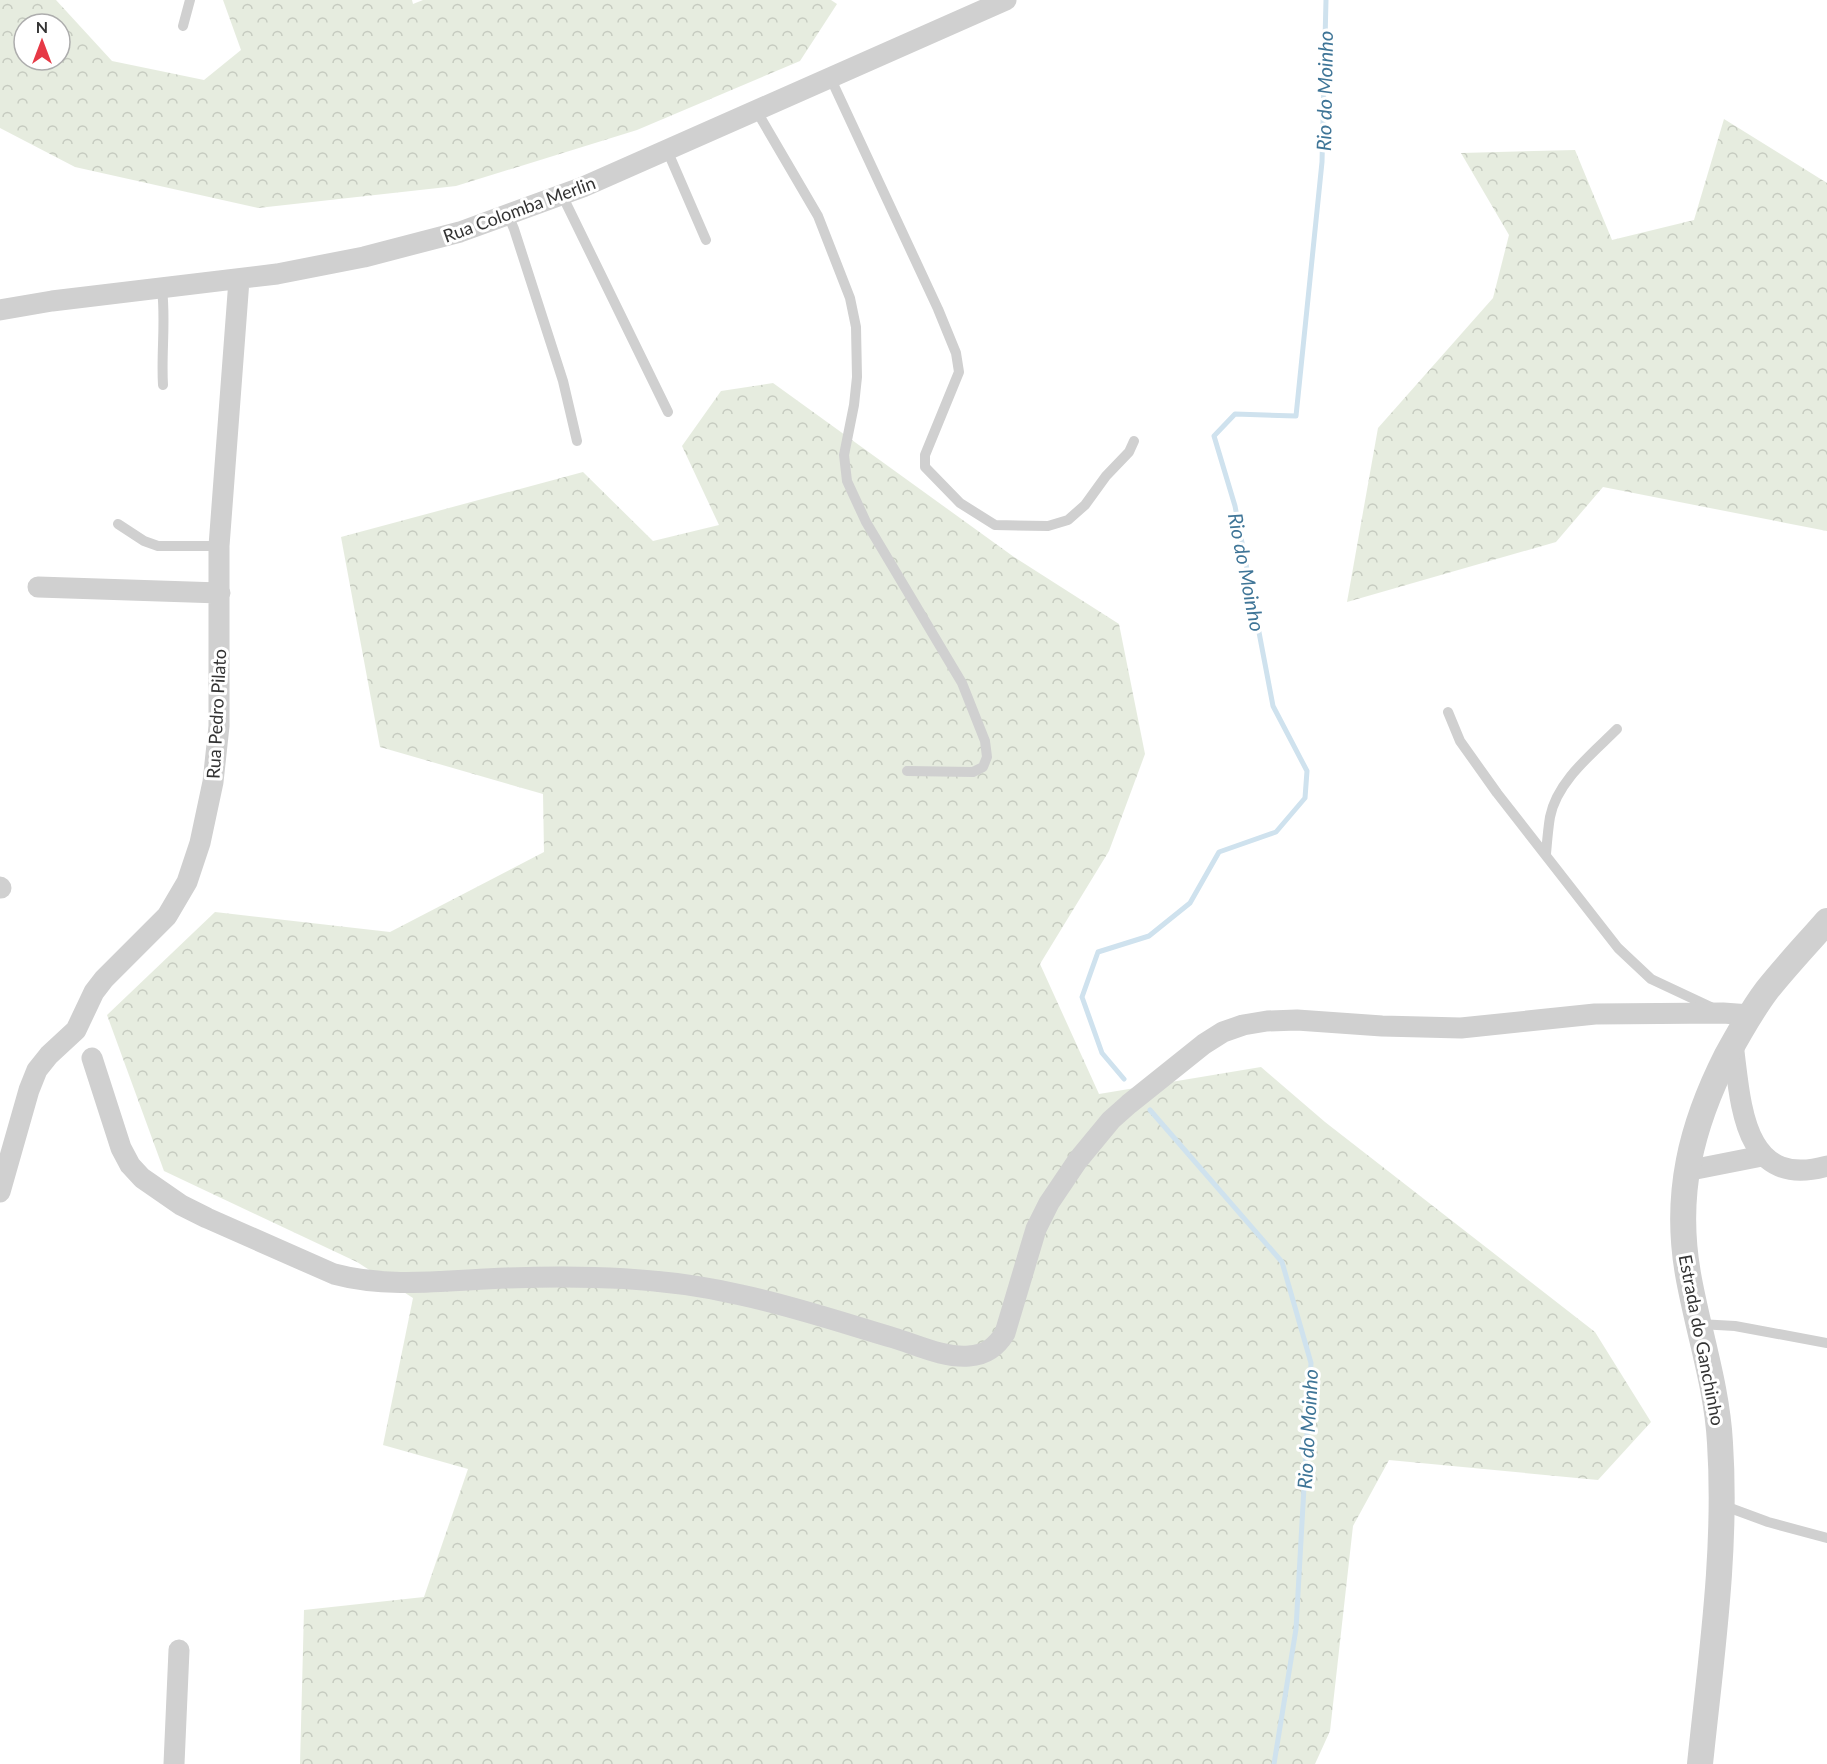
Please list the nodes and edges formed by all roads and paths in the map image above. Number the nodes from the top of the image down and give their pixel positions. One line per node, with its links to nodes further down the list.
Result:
1 (190, 0): 3 (lane)
2 (1006, 0): 4 (street, Rua Colomba Merlin)
3 (183, 26)
4 (830, 77): 5 (street, Rua Colomba Merlin); 16 (lane)
5 (756, 110): 6 (street, Rua Colomba Merlin); 23 (lane)
6 (667, 150): 7 (street, Rua Colomba Merlin); 9 (lane)
7 (562, 195): 8 (street, Rua Colomba Merlin); 14 (lane)
8 (508, 216): 10 (street, Rua Colomba Merlin); 15 (lane)
9 (705, 240)
10 (239, 280): 11 (street, Rua Colomba Merlin); 18 (street, Rua Pedro Pilato)
11 (162, 289): 12 (street, Rua Colomba Merlin); 13 (lane)
12 (0, 310)
13 (164, 386)
14 (668, 412)
15 (577, 441)
16 (1134, 441)
17 (118, 524): 18 (lane)
18 (219, 546): 20 (street, Rua Pedro Pilato)
19 (38, 587): 20 (street)
20 (220, 593): 33 (street, Rua Pedro Pilato)
21 (1448, 712): 24 (lane)
22 (1617, 729): 24 (lane)
23 (906, 771)
24 (1546, 854): 26 (lane)
25 (1827, 921): 27 (street, Estrada do Ganchinho)
26 (1723, 1013): 27 (street); 29 (street)
27 (1750, 1015): 28 (street, Estrada do Ganchinho)
28 (1733, 1044): 30 (street); 32 (street, Estrada do Ganchinho)
29 (92, 1058)
30 (1762, 1156): 31 (street); 32 (street)
31 (1827, 1167)
32 (1686, 1171): 34 (street, Estrada do Ganchinho)
33 (0, 1192)
34 (1699, 1324): 35 (lane); 36 (street, Estrada do Ganchinho)
35 (1827, 1343)
36 (1722, 1505): 37 (lane); 40 (street, Estrada do Ganchinho)
37 (1827, 1538)
38 (178, 1650): 39 (street)
39 (174, 1764)
40 (1700, 1764)

